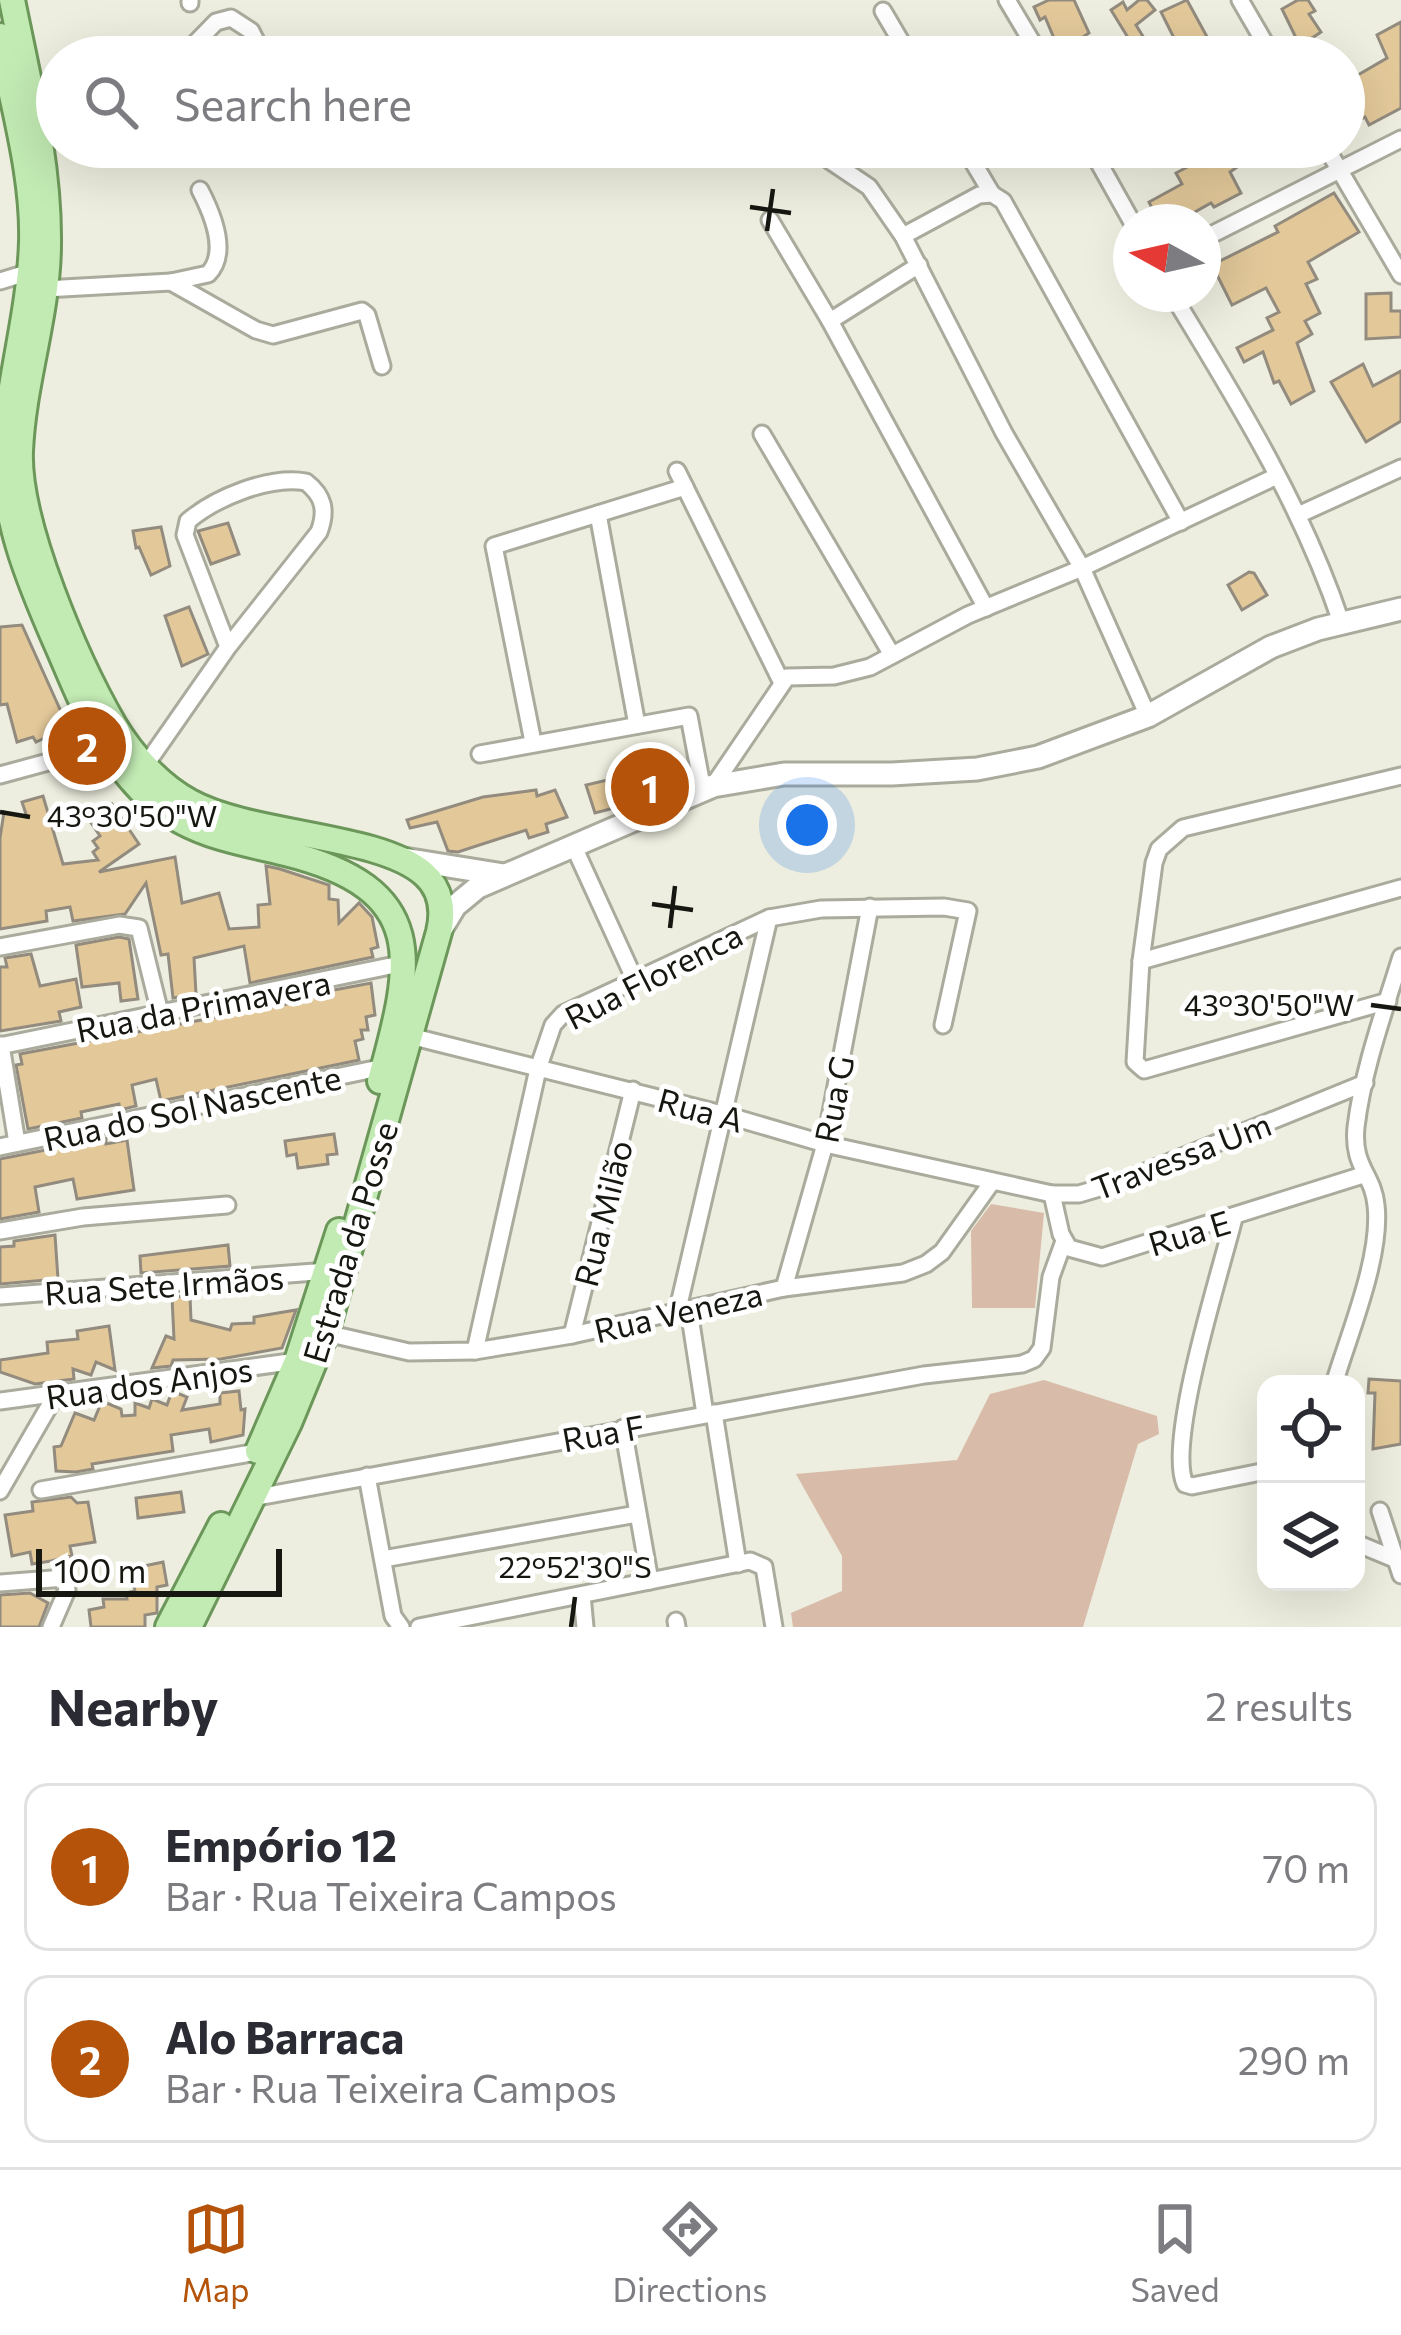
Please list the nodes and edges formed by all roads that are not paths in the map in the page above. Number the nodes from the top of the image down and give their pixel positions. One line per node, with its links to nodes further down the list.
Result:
1 (12, 0): 11 (main road)
2 (1240, 0): 10 (street)
3 (1015, 2): 9 (street)
4 (883, 10): 8 (street)
5 (0, 36): 31 (main road)
6 (202, 36): 7 (street)
7 (254, 36)
8 (898, 36)
9 (1031, 36)
10 (1261, 36)
11 (30, 91): 12 (street); 13 (main road)
12 (36, 91)
13 (36, 127)
14 (1401, 139): 15 (street)
15 (1365, 159)
16 (43, 168): 31 (main road)
17 (841, 168): 28 (street)
18 (977, 168): 24 (street)
19 (1102, 168): 25 (street)
20 (1339, 168): 22 (street)
21 (1348, 168): 22 (street)
22 (1341, 172): 27 (street); 30 (street)
23 (200, 190): 33 (street)
24 (992, 194): 28 (street); 42 (street)
25 (1122, 204)
26 (770, 220): 35 (street)
27 (1221, 230)
28 (903, 236): 29 (street)
29 (919, 265): 35 (street); 43 (street)
30 (1401, 275)
31 (38, 280): 32 (street); 33 (street); 53 (main road); 55 (main road)
32 (0, 281)
33 (171, 281): 36 (street)
34 (1183, 312): 39 (street)
35 (830, 321): 44 (street)
36 (382, 366)
37 (762, 434): 48 (street)
38 (1401, 468): 41 (street)
39 (1277, 476): 41 (street); 42 (street)
40 (598, 514): 49 (street); 51 (street); 52 (street)
41 (1298, 515): 46 (street)
42 (1181, 521): 43 (street)
43 (1082, 568): 44 (street); 50 (street)
44 (986, 608): 48 (street)
45 (1401, 609): 46 (street)
46 (1341, 622): 50 (street)
47 (228, 647): 47 (street); 55 (street)
48 (892, 655): 49 (street)
49 (781, 681): 58 (street)
50 (1148, 716): 58 (street)
51 (637, 725): 52 (street); 58 (street)
52 (532, 742): 54 (street)
53 (106, 746): 56 (street); 63 (main road)
54 (480, 754)
55 (146, 766): 60 (main road)
56 (0, 776)
57 (1401, 776): 70 (street)
58 (708, 788): 59 (street)
59 (574, 849): 61 (street); 72 (street)
60 (397, 858): 61 (street); 63 (main road); 66 (main road)
61 (504, 875): 66 (street)
62 (1401, 887): 70 (street)
63 (369, 888): 67 (main road)
64 (870, 908): 65 (street, Rua Florenca); 75 (street, Rua Florenca); 83 (street, Rua G)
65 (769, 918): 72 (street, Rua Florenca); 82 (street)
66 (440, 932): 67 (main road); 76 (main road, Estrada da Posse)
67 (401, 935): 71 (main road, Estrada da Posse)
68 (0, 947): 74 (street)
69 (1401, 957): 73 (street)
70 (1141, 961): 73 (street)
71 (406, 963): 74 (street, Rua da Primavera); 78 (main road, Estrada da Posse)
72 (634, 978): 79 (street, Rua Florenca)
73 (1388, 1000): 80 (street)
74 (160, 1013): 77 (street, Rua da Primavera)
75 (943, 1025)
76 (410, 1036): 79 (street, Rua A); 96 (main road, Estrada da Posse)
77 (1, 1046): 84 (street)
78 (384, 1067): 84 (street, Rua do Sol Nascente); 92 (main road, Estrada da Posse)
79 (538, 1069): 81 (street, Rua A); 98 (street, Rua Florenca)
80 (1365, 1083): 85 (street); 87 (street, Travessa Um)
81 (633, 1090): 82 (street, Rua A); 97 (street, Rua Milão)
82 (726, 1115): 83 (street, Rua A); 95 (street)
83 (825, 1144): 86 (street, Rua A); 93 (street, Rua G)
84 (8, 1145)
85 (1363, 1175): 89 (street, Rua E); 100 (street)
86 (992, 1182): 87 (street, Travessa Um); 93 (street, Rua Veneza)
87 (1052, 1194): 91 (street)
88 (226, 1204): 90 (street, Rua Sete Irmãos)
89 (1234, 1219): 91 (street, Rua E); 105 (street)
90 (0, 1231)
91 (1064, 1241): 103 (street, Rua F)
92 (328, 1271): 94 (street, Rua Sete Irmãos); 99 (main road, Estrada da Posse)
93 (784, 1288): 95 (street, Rua Veneza)
94 (0, 1296)
95 (683, 1311): 97 (street, Rua Veneza); 103 (street)
96 (326, 1333): 98 (street, Rua Veneza); 106 (main road, Estrada da Posse)
97 (572, 1335): 98 (street, Rua Veneza)
98 (475, 1351)
99 (297, 1361): 101 (street, Rua dos Anjos); 106 (main road, Estrada da Posse)
100 (1336, 1375)
101 (55, 1396): 102 (street, Rua dos Anjos); 109 (street)
102 (0, 1401)
103 (709, 1413): 104 (street, Rua F); 115 (street)
104 (623, 1429): 107 (street, Rua F); 112 (street)
105 (1257, 1473)
106 (257, 1475): 108 (street, Rua F); 110 (street, Rua F); 110 (street); 122 (main road, Estrada da Posse); 123 (main road, Estrada da Posse)
107 (367, 1476): 110 (street, Rua F); 114 (street)
108 (41, 1490)
109 (0, 1491)
110 (284, 1492)
111 (1379, 1511): 116 (street)
112 (637, 1514): 114 (street); 117 (street)
113 (1365, 1548): 116 (street)
114 (383, 1559): 120 (street)
115 (738, 1564): 117 (street); 126 (street)
116 (1399, 1568)
117 (650, 1581): 119 (street)
118 (0, 1583): 121 (street)
119 (582, 1595): 124 (street); 125 (street)
120 (397, 1621)
121 (51, 1627)
122 (168, 1627)
123 (189, 1627)
124 (419, 1627)
125 (586, 1627)
126 (774, 1627)

